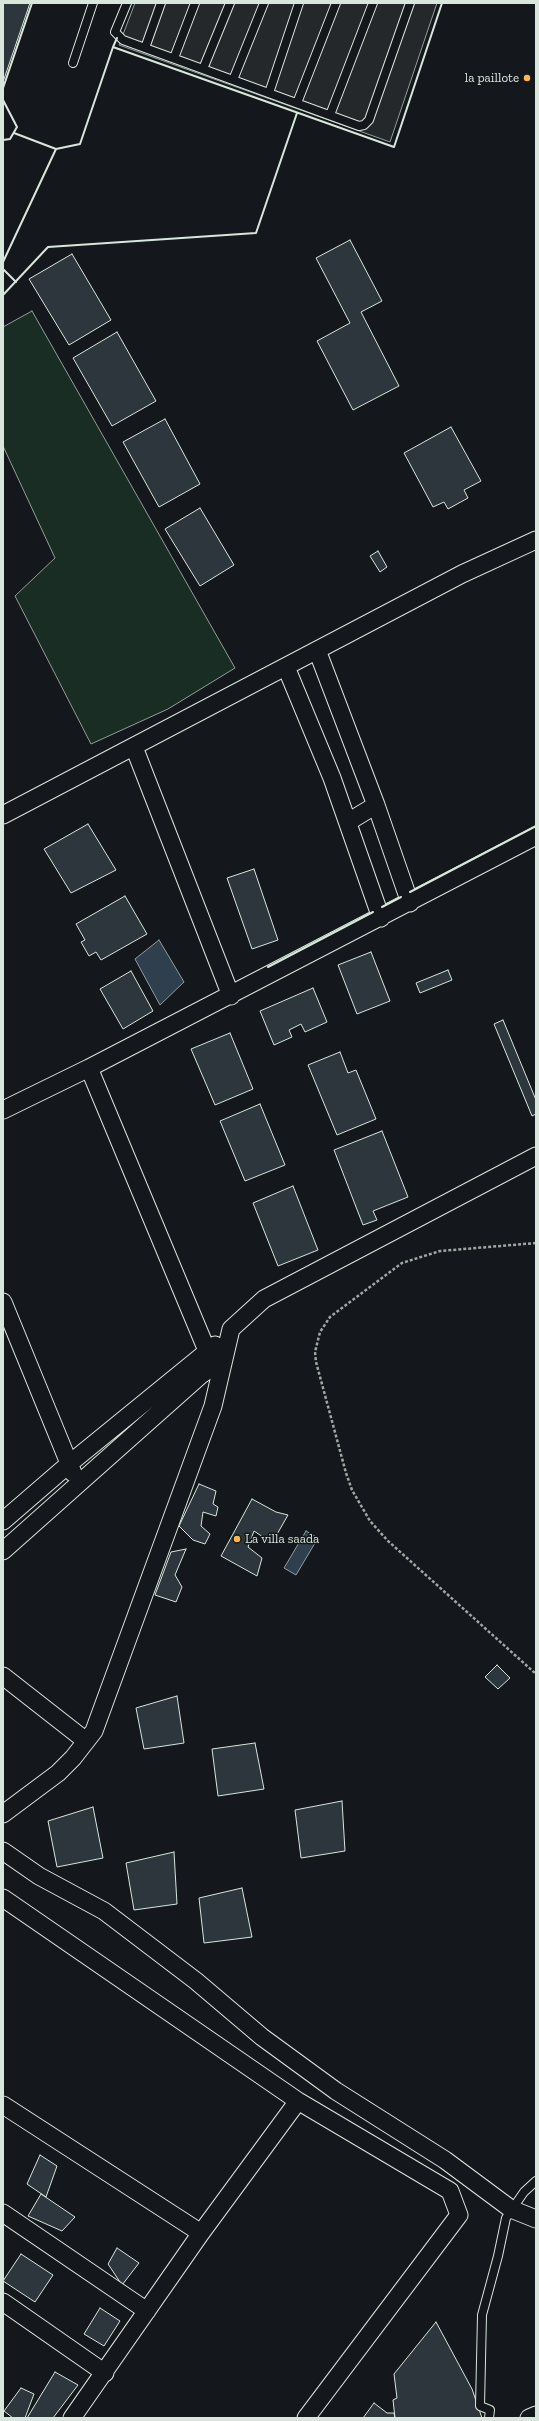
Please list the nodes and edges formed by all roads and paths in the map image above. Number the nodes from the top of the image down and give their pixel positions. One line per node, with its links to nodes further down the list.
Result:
1 (93, 3): 13 (lane)
2 (127, 3): 11 (lane)
3 (161, 3): 11 (lane)
4 (195, 3): 12 (lane)
5 (230, 3): 14 (lane)
6 (264, 3): 15 (lane)
7 (299, 3): 16 (lane)
8 (336, 3): 17 (lane)
9 (373, 3): 18 (lane)
10 (410, 3): 18 (lane)
11 (146, 48): 12 (lane)
12 (174, 58): 14 (lane)
13 (73, 63)
14 (203, 69): 15 (lane)
15 (233, 80): 16 (lane)
16 (270, 93): 17 (lane)
17 (297, 103): 18 (lane)
18 (330, 115)
19 (536, 540): 20 (street)
20 (317, 650): 21 (street); 23 (street)
21 (286, 667): 22 (street); 25 (street)
22 (134, 747): 24 (street); 29 (street)
23 (376, 805): 25 (street); 27 (street)
24 (3, 815)
25 (348, 822): 28 (street)
26 (536, 836): 27 (street)
27 (410, 903): 28 (street)
28 (381, 918): 29 (street)
29 (231, 996): 30 (street)
30 (89, 1068): 31 (street); 35 (street)
31 (3, 1110)
32 (536, 1156): 35 (street)
33 (536, 1244): 40 (path)
34 (3, 1302): 36 (street)
35 (215, 1359): 36 (street); 37 (street); 42 (street)
36 (69, 1464): 37 (street); 38 (street)
37 (78, 1486): 39 (street)
38 (3, 1521)
39 (3, 1551)
40 (536, 1674)
41 (3, 1676): 42 (street)
42 (86, 1740): 43 (street)
43 (3, 1814)
44 (3, 1851): 49 (street)
45 (3, 1898): 46 (street)
46 (298, 2101): 52 (street); 58 (street)
47 (3, 2105): 52 (street)
48 (536, 2182): 49 (lane)
49 (511, 2209): 51 (street); 59 (lane)
50 (3, 2213): 54 (street)
51 (536, 2219)
52 (201, 2233): 54 (street)
53 (3, 2302): 55 (street)
54 (147, 2311): 55 (street)
55 (105, 2373): 57 (street)
56 (536, 2415): 60 (street)
57 (72, 2418)
58 (306, 2418)
59 (489, 2418)
60 (529, 2418)

